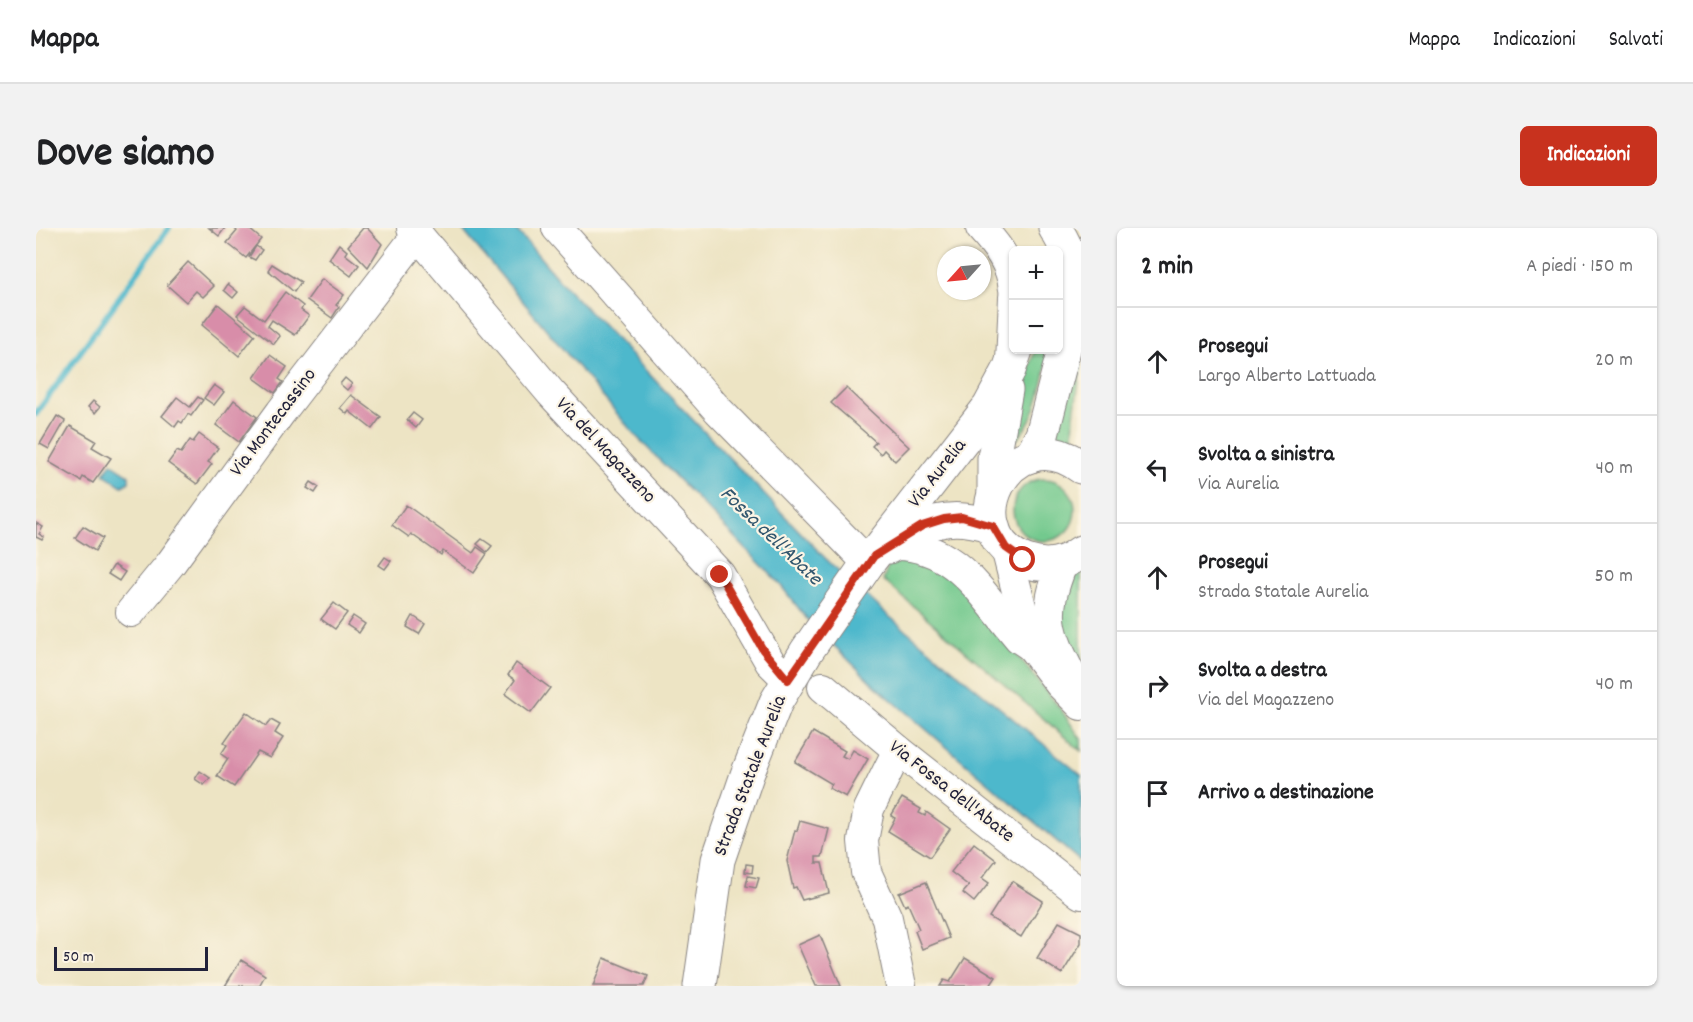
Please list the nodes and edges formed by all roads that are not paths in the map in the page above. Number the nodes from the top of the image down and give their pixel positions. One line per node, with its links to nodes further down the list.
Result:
1 (557, 228): 16 (street)
2 (981, 228): 8 (street)
3 (1041, 228): 7 (main road)
4 (1055, 228): 6 (main road); 11 (main road)
5 (415, 231): 17 (street, Via Montecassino); 19 (street, Via del Magazzeno)
6 (1081, 240)
7 (1044, 246)
8 (1009, 268)
9 (1014, 300): 10 (street)
10 (1012, 360): 13 (main road, Via Aurelia); 16 (main road, Via Aurelia)
11 (1031, 456): 12 (main road); 13 (main road)
12 (1081, 467)
13 (994, 490): 14 (main road, Via Aurelia)
14 (999, 537): 15 (main road, Via Aurelia); 16 (main road, Via Aurelia); 18 (street)
15 (1072, 557): 21 (street)
16 (875, 559): 18 (street); 19 (main road, Strada Statale Aurelia)
17 (131, 612)
18 (1031, 646): 22 (street)
19 (788, 680): 25 (main road, Strada Statale Aurelia)
20 (823, 687): 23 (street, Via Fossa dell'Abate)
21 (1081, 696)
22 (1081, 705)
23 (898, 750): 24 (street, Via Fossa dell'Abate); 26 (street)
24 (1081, 894)
25 (700, 986)
26 (901, 986)

